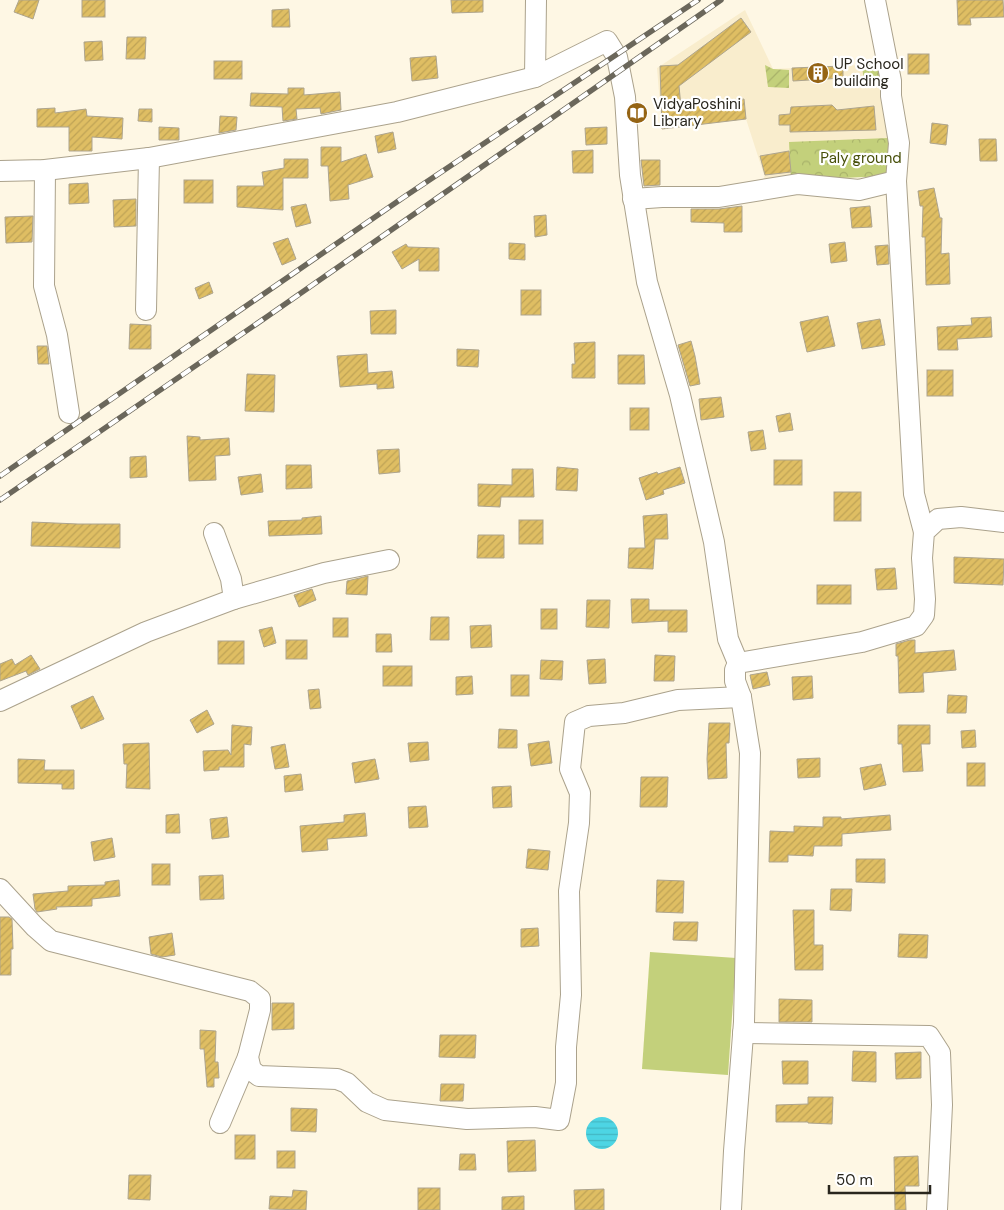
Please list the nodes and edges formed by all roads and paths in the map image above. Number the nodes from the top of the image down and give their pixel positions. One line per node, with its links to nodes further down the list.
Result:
1 (536, 0): 3 (street)
2 (875, 0): 7 (street)
3 (535, 77): 4 (street); 8 (street)
4 (149, 158): 5 (street); 9 (street)
5 (45, 170): 6 (street); 10 (street)
6 (0, 171)
7 (896, 181): 8 (street); 12 (street)
8 (633, 199): 16 (street)
9 (146, 310)
10 (69, 414)
11 (1004, 522): 12 (street)
12 (924, 532): 16 (street)
13 (214, 533): 15 (street)
14 (389, 560): 15 (street)
15 (234, 599): 18 (street)
16 (738, 663): 17 (street)
17 (741, 697): 20 (street); 21 (street)
18 (0, 701)
19 (0, 889): 21 (street)
20 (743, 1033): 23 (street); 24 (street)
21 (248, 1057): 22 (street)
22 (220, 1123)
23 (731, 1210)
24 (937, 1210)

